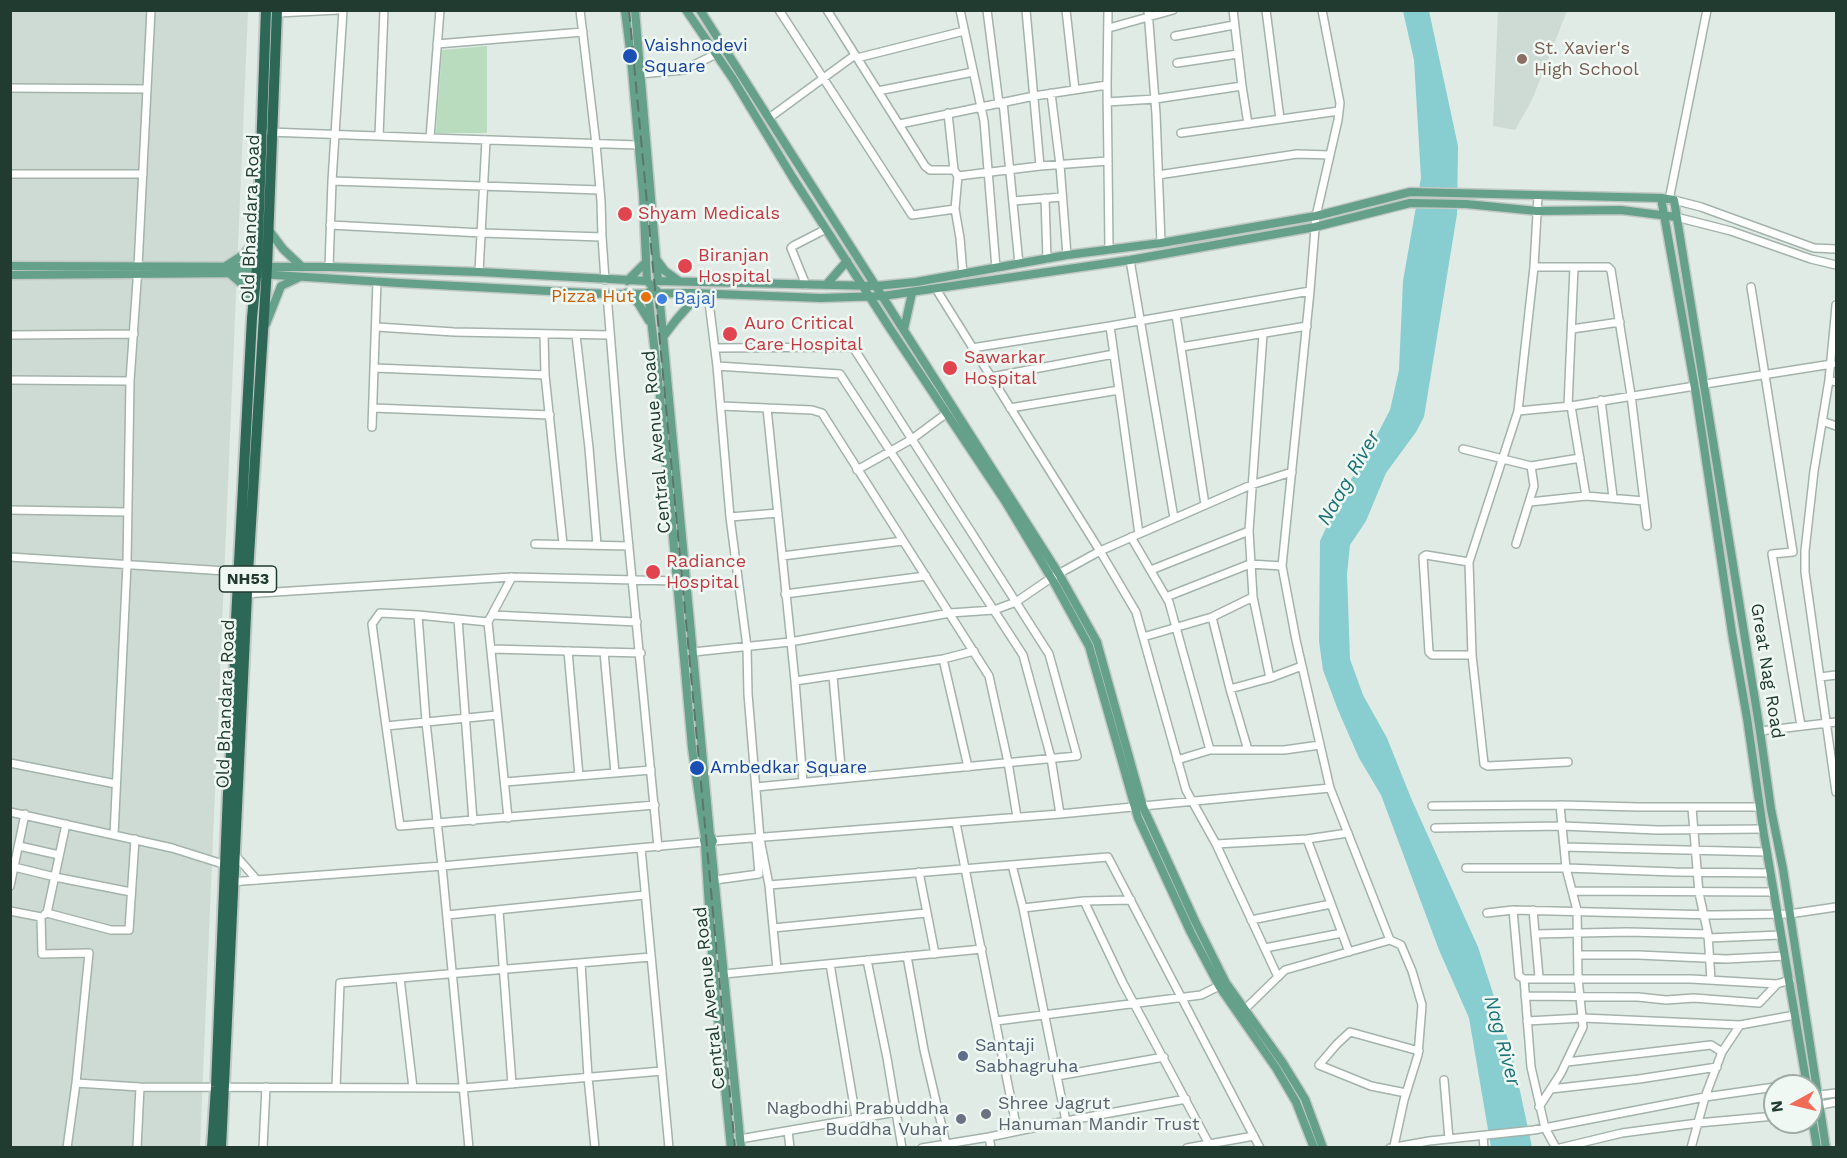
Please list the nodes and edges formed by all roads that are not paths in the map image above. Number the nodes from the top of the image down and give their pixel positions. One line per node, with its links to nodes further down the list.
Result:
1 (151, 10): 41 (street)
2 (338, 10): 23 (street)
3 (343, 10): 58 (street)
4 (384, 10): 59 (street)
5 (440, 10): 30 (street)
6 (580, 10): 28 (street)
7 (625, 10): 63 (main road)
8 (634, 10): 36 (main road, Central Avenue Road)
9 (686, 10): 31 (main road)
10 (700, 10): 52 (main road)
11 (779, 10): 37 (street)
12 (827, 10): 33 (street)
13 (960, 10): 27 (street)
14 (987, 10): 48 (street)
15 (1026, 10): 45 (street)
16 (1066, 10): 42 (street)
17 (1108, 10): 26 (street)
18 (1173, 10): 24 (street)
19 (1233, 10): 25 (street)
20 (1266, 10): 53 (street)
21 (1322, 10): 50 (street)
22 (1707, 10): 80 (street)
23 (273, 11): 56 (highway, Old Bhandara Road / NH53)
24 (1148, 14): 26 (street); 46 (street)
25 (1234, 25): 29 (street); 32 (street)
26 (1109, 28): 38 (street)
27 (964, 31): 33 (street); 35 (street)
28 (583, 32): 30 (street); 62 (street)
29 (1175, 36)
30 (437, 44): 60 (street)
31 (716, 54): 36 (street); 89 (main road)
32 (1238, 54): 34 (street); 39 (street)
33 (856, 57): 37 (street); 43 (street)
34 (1177, 63)
35 (973, 72): 43 (street); 49 (street)
36 (640, 75): 99 (main road, Central Avenue Road)
37 (824, 79): 52 (street); 82 (street)
38 (1107, 85): 42 (street); 47 (street)
39 (1242, 86): 46 (street); 55 (street)
40 (10, 88): 41 (street)
41 (147, 89): 72 (street)
42 (1075, 90): 44 (street)
43 (878, 91): 54 (street)
44 (1051, 93): 45 (street); 66 (street)
45 (1034, 96): 48 (street); 67 (street)
46 (1155, 99): 47 (street); 73 (street)
47 (1107, 102): 65 (street)
48 (1001, 103): 49 (street); 68 (street)
49 (980, 106): 51 (street); 69 (street)
50 (1339, 111): 53 (street); 64 (street)
51 (948, 113): 54 (street); 70 (street)
52 (769, 118): 126 (main road)
53 (1280, 119): 55 (street)
54 (900, 124): 70 (street)
55 (1248, 124): 57 (street)
56 (267, 132): 58 (street); 90 (highway, Old Bhandara Road / NH53); 93 (highway, NH53)
57 (1181, 133)
58 (335, 135): 59 (street); 74 (street)
59 (379, 136): 60 (street)
60 (430, 138): 61 (street)
61 (486, 140): 62 (street); 75 (street)
62 (596, 144): 63 (street); 76 (street)
63 (638, 145): 103 (main road)
64 (1330, 155): 73 (street); 85 (street)
65 (1108, 161): 66 (street); 97 (street)
66 (1060, 165): 67 (street); 78 (street)
67 (1040, 166): 68 (street)
68 (1010, 170): 69 (street); 81 (street)
69 (990, 172): 70 (street); 111 (street)
70 (956, 173): 82 (street)
71 (10, 174): 72 (street)
72 (143, 174): 114 (street)
73 (1158, 175): 94 (street)
74 (332, 181): 75 (street); 87 (street)
75 (484, 186): 76 (street); 91 (street)
76 (600, 190): 92 (street)
77 (1538, 196): 80 (main road); 83 (street); 85 (main road)
78 (1062, 197): 79 (street); 98 (street)
79 (1045, 198): 81 (street); 100 (street)
80 (1668, 199): 84 (main road, Great Nag Road); 86 (main road, Great Nag Road); 96 (street)
81 (1013, 201): 105 (street)
82 (955, 208): 117 (street)
83 (1537, 211): 84 (main road); 88 (main road); 109 (street)
84 (1663, 214): 86 (main road); 172 (main road, Great Nag Road)
85 (1316, 216): 88 (street); 94 (main road)
86 (1676, 217): 106 (street); 171 (main road, Great Nag Road)
87 (330, 225): 91 (street); 108 (street)
88 (1315, 226): 101 (main road); 130 (street)
89 (826, 229): 102 (main road); 123 (street)
90 (268, 230): 113 (highway, Old Bhandara Road / NH53); 115 (main road)
91 (482, 233): 92 (street); 116 (street)
92 (602, 237): 119 (street)
93 (257, 238): 112 (main road); 113 (highway, NH53)
94 (1161, 243): 95 (main road)
95 (1128, 246): 97 (main road); 101 (main road)
96 (1836, 249)
97 (1109, 250): 98 (main road); 104 (main road)
98 (1067, 255): 100 (main road)
99 (656, 259): 122 (main road); 127 (main road, Central Avenue Road)
100 (1047, 259): 105 (main road)
101 (1131, 260): 104 (main road); 141 (street)
102 (847, 261): 124 (main road); 125 (main road)
103 (646, 262): 121 (main road); 127 (main road)
104 (1110, 263): 129 (main road)
105 (1019, 264): 111 (main road)
106 (1836, 265)
107 (10, 266): 114 (main road)
108 (329, 267): 115 (main road); 116 (main road)
109 (1534, 267): 110 (street); 182 (street)
110 (1574, 267): 142 (street); 148 (street)
111 (996, 268): 117 (main road)
112 (226, 270): 113 (main road); 114 (main road); 138 (main road)
113 (262, 270): 115 (main road); 138 (highway, NH53); 153 (highway, Old Bhandara Road / NH53)
114 (138, 271): 118 (main road); 149 (street)
115 (301, 272): 120 (main road); 153 (main road)
116 (479, 272): 119 (main road)
117 (963, 274): 126 (main road)
118 (10, 275)
119 (605, 280): 121 (main road)
120 (377, 281): 133 (main road); 146 (street)
121 (627, 281): 127 (main road)
122 (679, 281): 123 (main road); 127 (main road)
123 (806, 285): 124 (main road)
124 (826, 285): 125 (main road)
125 (863, 286): 126 (main road); 135 (main road)
126 (876, 286): 136 (main road)
127 (653, 287): 131 (main road); 134 (main road); 143 (main road); 156 (main road, Central Avenue Road)
128 (1751, 287): 165 (street)
129 (936, 289): 132 (main road); 159 (street)
130 (1310, 291): 139 (street); 145 (street)
131 (626, 293): 133 (main road); 143 (main road)
132 (912, 293): 136 (main road); 147 (main road)
133 (607, 294): 155 (street)
134 (704, 294): 135 (main road); 156 (main road); 158 (street)
135 (869, 296): 136 (main road); 183 (main road)
136 (883, 296): 147 (main road)
137 (1836, 305): 140 (street)
138 (253, 307): 175 (highway, NH53)
139 (1176, 315): 141 (street); 157 (street)
140 (1836, 317): 161 (street)
141 (1142, 321): 144 (street); 206 (street)
142 (1620, 321): 148 (street); 174 (street)
143 (651, 324): 232 (main road)
144 (1110, 326): 159 (street); 160 (street)
145 (1306, 326): 151 (street); 195 (street)
146 (377, 327): 150 (street); 163 (street)
147 (903, 328): 229 (main road)
148 (1572, 329): 178 (street)
149 (134, 334): 152 (street); 169 (street)
150 (544, 334): 154 (street); 164 (street)
151 (1263, 334): 157 (street); 196 (street)
152 (10, 335)
153 (263, 335): 175 (highway, Old Bhandara Road / NH53)
154 (576, 335): 155 (street); 215 (street)
155 (610, 335): 216 (street)
156 (663, 337): 253 (main road, Central Avenue Road)
157 (1181, 347): 201 (street)
158 (716, 348): 162 (street); 188 (street)
159 (972, 348): 166 (street)
160 (1114, 354): 166 (street); 173 (street)
161 (1832, 364): 165 (street); 168 (street)
162 (717, 366): 177 (street); 190 (street)
163 (375, 368): 164 (street); 179 (street)
164 (545, 375): 184 (street)
165 (1766, 376): 171 (street); 219 (street)
166 (991, 377): 181 (street)
167 (10, 380): 169 (street)
168 (1829, 380): 170 (street); 185 (street)
169 (130, 381): 203 (street)
170 (1836, 382)
171 (1705, 384): 172 (main road); 271 (main road, Great Nag Road)
172 (1695, 386): 174 (street); 272 (main road, Great Nag Road)
173 (1119, 390): 181 (street); 209 (street)
174 (1630, 396): 176 (street); 199 (street)
175 (254, 397): 227 (highway, Old Bhandara Road / NH53)
176 (1601, 400): 178 (street); 198 (street)
177 (721, 406): 180 (street); 205 (street)
178 (1570, 406): 182 (street); 191 (street)
179 (373, 408): 184 (street); 187 (street)
180 (767, 408): 194 (street); 204 (street)
181 (1010, 408): 217 (street)
182 (1518, 411): 192 (street)
183 (947, 413): 188 (street); 229 (main road)
184 (550, 415): 213 (street)
185 (1822, 421): 186 (street); 218 (street)
186 (1836, 426)
187 (372, 427)
188 (912, 439): 190 (street); 237 (street)
189 (1463, 449): 192 (street)
190 (891, 450): 194 (street); 238 (street)
191 (1580, 458): 193 (street); 197 (street)
192 (1501, 459): 193 (street); 222 (street)
193 (1531, 466): 200 (street)
194 (857, 470): 211 (street)
195 (1292, 472): 196 (street); 225 (street)
196 (1251, 485): 201 (street); 208 (street)
197 (1586, 496): 198 (street); 200 (street)
198 (1613, 497): 199 (street)
199 (1644, 501): 207 (street)
200 (1530, 502): 214 (street)
201 (1205, 505): 206 (street)
202 (10, 510): 203 (street)
203 (127, 512): 223 (street)
204 (778, 513): 205 (street); 220 (street)
205 (730, 517): 248 (street)
206 (1174, 518): 209 (street)
207 (1647, 526)
208 (1249, 531): 224 (street); 226 (street)
209 (1139, 534): 210 (street)
210 (1131, 537): 217 (street); 226 (street)
211 (903, 541): 220 (street); 228 (street)
212 (535, 544): 213 (street)
213 (563, 544): 215 (street)
214 (1516, 544)
215 (597, 545): 216 (street)
216 (629, 546): 231 (street)
217 (1100, 551): 229 (street); 246 (street)
218 (1805, 551): 219 (street); 260 (street)
219 (1793, 552): 270 (street)
220 (782, 556): 234 (street)
221 (10, 557): 223 (street)
222 (1469, 562): 255 (street); 255 (street)
223 (127, 564): 227 (street); 288 (street)
224 (1250, 564): 225 (street); 235 (street); 236 (street)
225 (1282, 566): 257 (street)
226 (1151, 570): 235 (street)
227 (244, 572): 233 (highway, Old Bhandara Road / NH53)
228 (926, 576): 234 (street); 239 (street)
229 (1055, 576): 237 (street); 296 (main road)
230 (512, 577): 231 (street); 233 (street); 243 (street)
231 (633, 581): 232 (street); 244 (street)
232 (676, 581): 317 (main road)
233 (243, 594): 326 (highway, Old Bhandara Road / NH53)
234 (785, 594): 247 (street)
235 (1166, 597): 245 (street)
236 (1253, 597): 241 (street); 261 (street)
237 (1016, 602): 238 (street); 276 (street)
238 (994, 610): 239 (street); 276 (street)
239 (950, 614): 247 (street); 251 (street)
240 (418, 615): 242 (street); 266 (street); 269 (street)
241 (1212, 617): 245 (street); 263 (street)
242 (458, 619): 243 (street); 265 (street)
243 (490, 619): 244 (street); 249 (street)
244 (638, 622): 254 (street)
245 (1176, 628): 246 (street); 274 (street)
246 (1143, 637): 277 (street)
247 (790, 642): 248 (street); 262 (street)
248 (747, 646): 253 (street); 289 (street)
249 (492, 649): 250 (street); 264 (street)
250 (568, 651): 252 (street); 284 (street)
251 (974, 651): 256 (street); 278 (street)
252 (604, 652): 254 (street); 283 (street)
253 (693, 652): 317 (main road, Central Avenue Road)
254 (641, 653): 282 (street)
255 (1472, 655): 279 (street)
256 (943, 659): 259 (street); 281 (street)
257 (1302, 666): 261 (street); 273 (street)
258 (1836, 675): 260 (street)
259 (833, 676): 262 (street); 285 (street)
260 (1820, 677): 268 (street)
261 (1270, 678): 263 (street)
262 (795, 681): 287 (street)
263 (1230, 689): 275 (street)
264 (497, 715): 265 (street); 286 (street)
265 (466, 718): 266 (street); 304 (street)
266 (426, 722): 269 (street); 307 (street)
267 (1836, 722): 268 (street)
268 (1826, 723): 270 (street); 291 (street)
269 (386, 726): 307 (street)
270 (1801, 726): 271 (street)
271 (1760, 731): 272 (main road); 361 (main road, Great Nag Road)
272 (1749, 732): 297 (main road, Great Nag Road)
273 (1320, 745): 275 (street); 290 (street)
274 (1210, 750): 275 (street); 277 (street)
275 (1248, 750)
276 (1051, 758): 278 (street); 301 (street)
277 (1177, 760): 292 (street)
278 (1008, 762): 281 (street); 302 (street)
279 (1568, 762)
280 (10, 763): 288 (street)
281 (968, 767): 285 (street)
282 (651, 770): 283 (street); 293 (street)
283 (615, 772): 284 (street)
284 (579, 776): 286 (street)
285 (842, 779): 287 (street)
286 (505, 782): 303 (street)
287 (803, 782): 289 (street)
288 (116, 784): 313 (street)
289 (756, 787): 315 (street)
290 (1330, 789): 292 (street); 312 (street)
291 (1836, 792)
292 (1193, 801): 296 (street); 318 (street)
293 (655, 805): 303 (street); 320 (street)
294 (1560, 805): 295 (street); 298 (street); 308 (street)
295 (1432, 806)
296 (1138, 807): 301 (street); 395 (main road)
297 (1760, 807): 298 (street); 310 (main road, Great Nag Road)
298 (1692, 808): 311 (street)
299 (10, 812): 300 (street)
300 (25, 814): 306 (street); 319 (street)
301 (1060, 814): 302 (street)
302 (1017, 816): 305 (street)
303 (508, 818): 304 (street)
304 (473, 821): 307 (street)
305 (956, 823): 315 (street); 331 (street)
306 (66, 824): 313 (street); 325 (street)
307 (436, 824): 329 (street)
308 (1562, 826): 309 (street); 311 (street); 321 (street)
309 (1435, 828)
310 (1763, 829): 311 (street); 324 (main road, Great Nag Road)
311 (1692, 830): 323 (street)
312 (1348, 832): 316 (street); 371 (street)
313 (114, 834): 314 (street)
314 (135, 839): 326 (street); 343 (street)
315 (758, 839): 317 (street); 338 (street); 340 (street)
316 (1307, 839): 318 (street); 349 (street)
317 (708, 842): 320 (street); 338 (main road, Central Avenue Road); 458 (main road)
318 (1216, 844): 364 (street)
319 (19, 846): 325 (street); 328 (street)
320 (658, 847): 322 (street)
321 (1564, 847): 323 (street); 332 (street)
322 (641, 849): 329 (street); 346 (street)
323 (1694, 850): 324 (street); 334 (street)
324 (1767, 852): 335 (main road, Great Nag Road)
325 (59, 855): 336 (street)
326 (232, 863): 337 (street); 339 (highway, Old Bhandara Road / NH53)
327 (1012, 864): 331 (street); 347 (street); 351 (street)
328 (12, 866): 336 (street); 341 (street)
329 (442, 866): 337 (street); 363 (street)
330 (1466, 867): 332 (street)
331 (966, 868): 333 (street); 373 (street)
332 (1566, 868): 334 (street); 342 (street)
333 (919, 872): 340 (street); 357 (street)
334 (1697, 872): 335 (street); 345 (street)
335 (1771, 873): 344 (main road, Great Nag Road)
336 (55, 877): 343 (street); 362 (street)
337 (257, 880): 339 (street)
338 (715, 880): 387 (main road, Central Avenue Road)
339 (229, 882): 421 (highway, Old Bhandara Road / NH53)
340 (769, 885): 365 (street)
341 (10, 886)
342 (1572, 891): 345 (street); 354 (street)
343 (131, 892): 362 (street)
344 (1773, 892): 345 (street); 360 (main road, Great Nag Road)
345 (1699, 893): 359 (street)
346 (645, 895): 356 (street); 379 (street)
347 (1131, 900): 348 (street); 399 (street)
348 (1084, 901): 351 (street); 400 (street)
349 (1331, 904): 364 (street); 367 (street)
350 (1836, 907): 361 (street)
351 (1023, 908): 402 (street)
352 (1513, 910): 353 (street); 358 (street); 391 (street)
353 (1533, 910): 354 (street); 368 (street)
354 (1577, 910): 359 (street); 366 (street)
355 (10, 911): 362 (street)
356 (499, 911): 363 (street); 384 (street)
357 (926, 913): 365 (street); 375 (street)
358 (1487, 913)
359 (1703, 914): 360 (street); 370 (street)
360 (1777, 914): 361 (street); 369 (main road, Great Nag Road)
361 (1789, 914): 415 (main road, Great Nag Road)
362 (44, 915): 419 (street)
363 (447, 915): 386 (street)
364 (1251, 920): 372 (street)
365 (773, 928): 385 (street)
366 (1577, 932): 368 (street); 370 (street); 376 (street)
367 (1342, 933): 372 (street); 374 (street)
368 (1535, 934): 389 (street)
369 (1781, 934): 370 (street); 378 (main road, Great Nag Road)
370 (1708, 936): 380 (street)
371 (1390, 940): 374 (street); 408 (street)
372 (1265, 948): 388 (street)
373 (982, 949): 375 (street); 405 (street)
374 (1349, 952): 388 (street)
375 (934, 954): 377 (street)
376 (1578, 955): 380 (street); 392 (street)
377 (907, 956): 381 (street); 446 (street)
378 (1785, 956): 380 (street); 394 (main road, Great Nag Road)
379 (651, 957): 382 (street); 413 (street)
380 (1711, 958): 393 (street)
381 (867, 960): 383 (street); 433 (street)
382 (581, 963): 384 (street); 417 (street)
383 (830, 964): 385 (street); 435 (street)
384 (504, 969): 386 (street); 420 (street)
385 (777, 969): 387 (street)
386 (452, 974): 390 (street); 426 (street)
387 (724, 974): 445 (main road, Central Avenue Road)
388 (1278, 977): 401 (street)
389 (1539, 977): 391 (street); 392 (street)
390 (400, 978): 423 (street); 425 (street)
391 (1524, 978): 397 (street)
392 (1578, 978): 393 (street); 398 (street)
393 (1711, 980): 396 (street)
394 (1790, 980): 396 (street); 403 (main road, Great Nag Road)
395 (1223, 984): 399 (street); 401 (main road); 465 (main road)
396 (1777, 984): 398 (street)
397 (1525, 996): 398 (street); 406 (street)
398 (1580, 996): 404 (street)
399 (1182, 997): 400 (street); 441 (street)
400 (1134, 1003): 402 (street); 410 (street)
401 (1245, 1009): 466 (main road)
402 (1045, 1014): 405 (street); 416 (street)
403 (1795, 1015): 407 (street); 414 (main road, Great Nag Road)
404 (1582, 1018): 406 (street); 407 (street); 411 (street)
405 (996, 1021): 439 (street)
406 (1527, 1021): 432 (street)
407 (1740, 1025): 409 (street)
408 (1419, 1051): 429 (street); 429 (street)
409 (1722, 1052): 411 (street); 412 (street)
410 (1164, 1057): 416 (street); 431 (street)
411 (1567, 1062): 427 (street)
412 (1717, 1067): 427 (street); 430 (street)
413 (662, 1071): 417 (street); 457 (street)
414 (1804, 1074)
415 (1811, 1074)
416 (1057, 1076): 436 (street)
417 (588, 1077): 420 (street); 456 (street)
418 (1444, 1080): 444 (street)
419 (76, 1083): 424 (street); 450 (street)
420 (512, 1084): 426 (street)
421 (221, 1087): 422 (street); 424 (street); 452 (highway, NH53); 453 (highway, Old Bhandara Road / NH53)
422 (266, 1087): 423 (street); 454 (street)
423 (336, 1087): 425 (street)
424 (140, 1088): 451 (street)
425 (413, 1088): 426 (street)
426 (463, 1088): 455 (street)
427 (1551, 1089): 432 (street)
428 (1763, 1089): 430 (street)
429 (1406, 1093): 448 (street)
430 (1705, 1097): 437 (street); 438 (street)
431 (1186, 1099): 436 (street); 447 (street)
432 (1539, 1107): 438 (street)
433 (896, 1112): 435 (street); 460 (street)
434 (1763, 1117): 437 (street)
435 (856, 1119): 440 (street)
436 (1066, 1120): 439 (street)
437 (1698, 1123): 449 (street); 468 (street)
438 (1545, 1128): 442 (street); 468 (street)
439 (1017, 1130): 443 (street)
440 (788, 1131): 445 (street); 459 (street)
441 (1254, 1136): 447 (street); 464 (street)
442 (1484, 1136): 444 (street); 467 (street)
443 (989, 1137): 446 (street); 462 (street)
444 (1449, 1139): 448 (street)
445 (741, 1143)
446 (946, 1144): 461 (street)
447 (1209, 1144): 463 (street)
448 (1392, 1147)
449 (1691, 1147)
450 (67, 1148)
451 (137, 1148)
452 (212, 1148)
453 (221, 1148)
454 (263, 1148)
455 (469, 1148)
456 (595, 1148)
457 (669, 1148)
458 (731, 1148)
459 (790, 1148)
460 (902, 1148)
461 (922, 1148)
462 (991, 1148)
463 (1187, 1148)
464 (1260, 1148)
465 (1314, 1148)
466 (1323, 1148)
467 (1485, 1148)
468 (1558, 1148)

